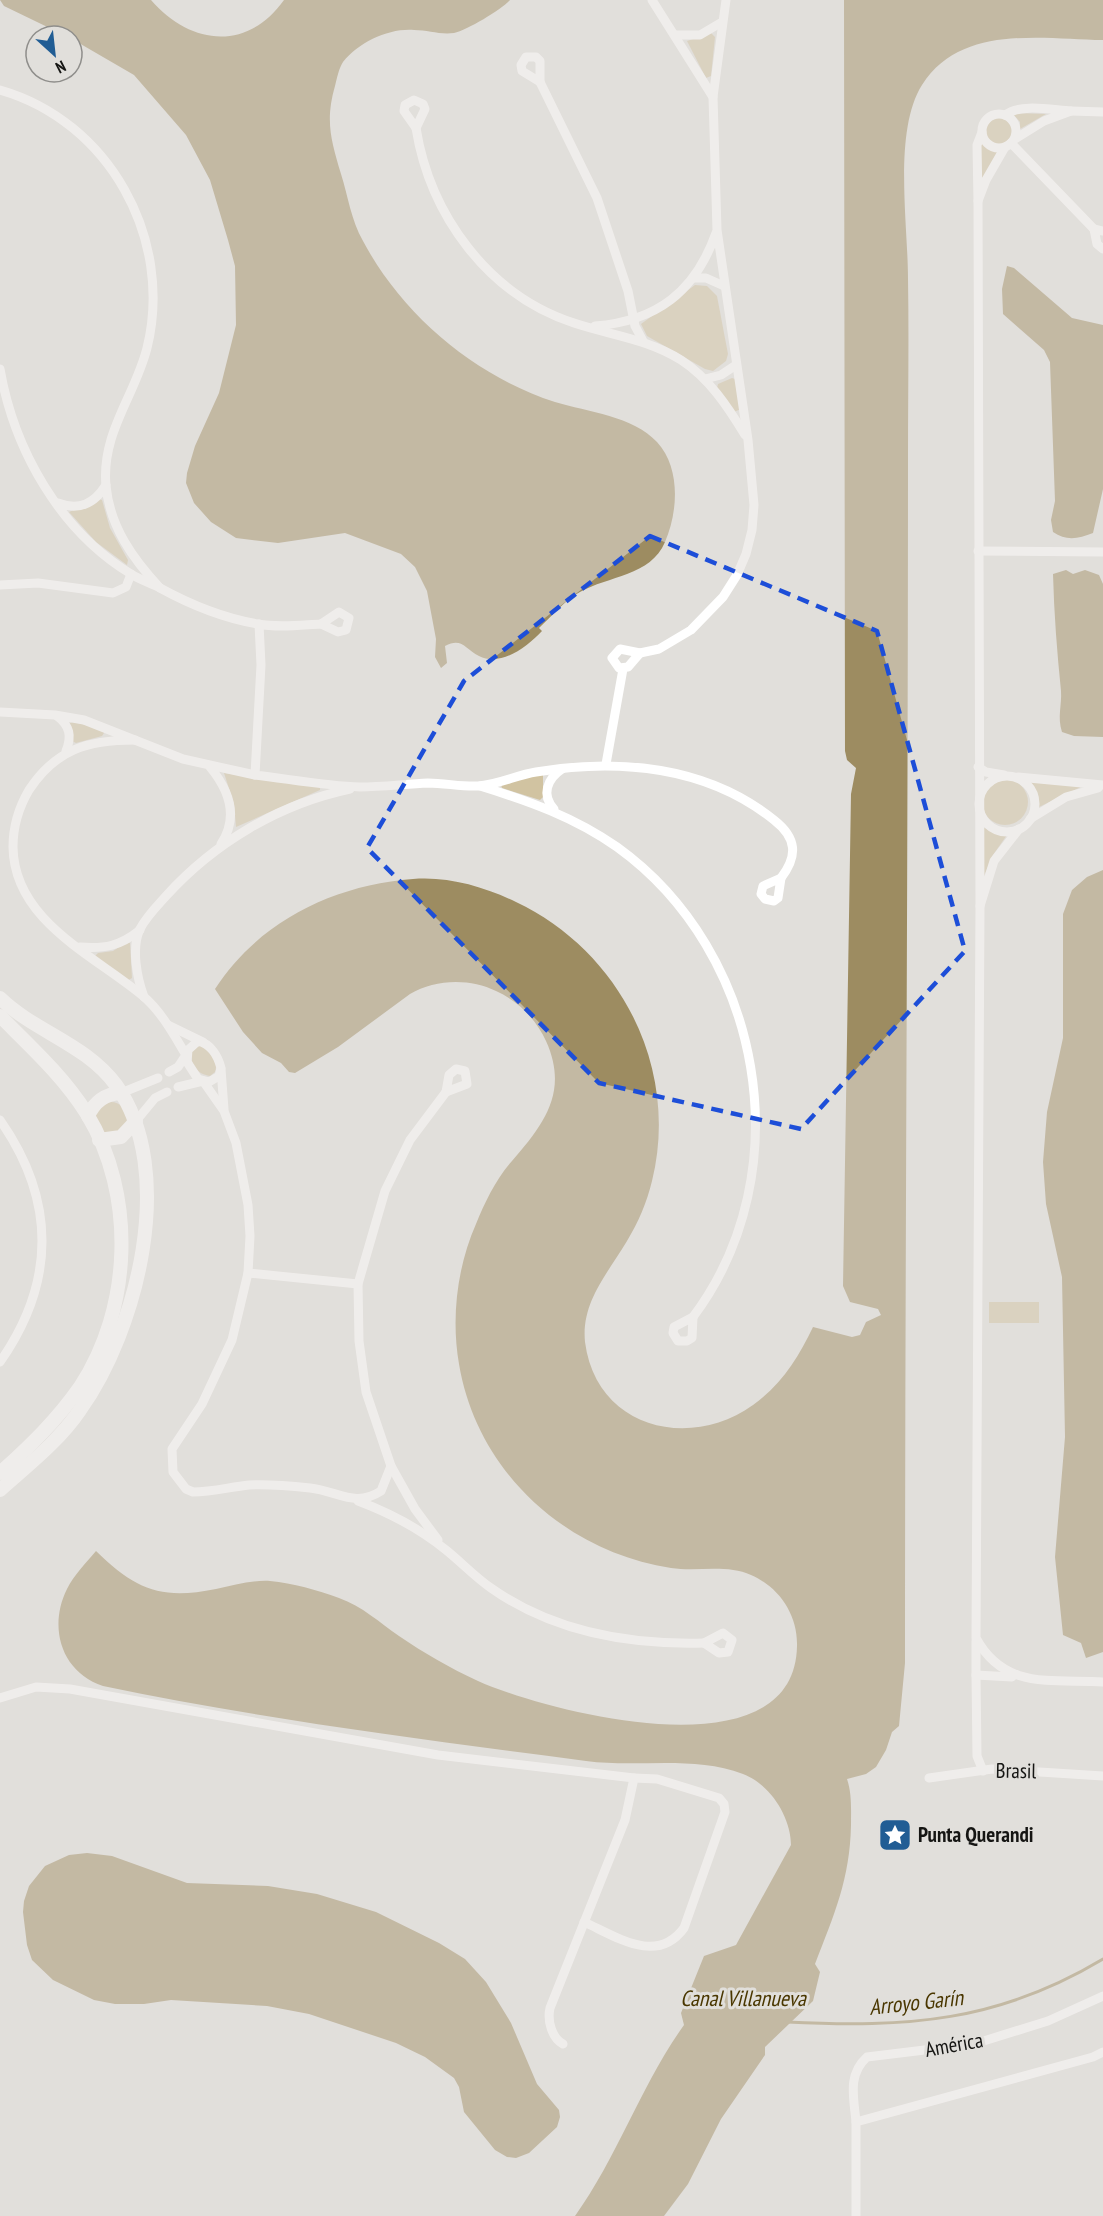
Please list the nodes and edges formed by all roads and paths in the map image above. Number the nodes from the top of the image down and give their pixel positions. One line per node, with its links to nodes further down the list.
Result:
1 (652, 0): 4 (street)
2 (726, 0): 3 (street)
3 (722, 22): 4 (street); 7 (street)
4 (676, 35): 7 (street)
5 (540, 82): 20 (street)
6 (1, 90): 27 (street)
7 (713, 97): 15 (street)
8 (1071, 111): 9 (street); 10 (street); 13 (street)
9 (1103, 112)
10 (1005, 114): 12 (street); 13 (street)
11 (416, 128): 21 (street)
12 (982, 132): 13 (street); 14 (street)
13 (1010, 143): 14 (street); 16 (street)
14 (978, 201): 29 (street)
15 (717, 230): 18 (street); 19 (street)
16 (1099, 230): 17 (street)
17 (1103, 249)
18 (693, 278): 19 (street); 20 (street)
19 (724, 285): 23 (street)
20 (634, 319): 21 (street); 22 (street)
21 (587, 327): 22 (street)
22 (643, 341): 25 (street)
23 (736, 365): 25 (street); 26 (street)
24 (0, 369): 28 (street)
25 (705, 380): 26 (street)
26 (748, 440): 36 (street)
27 (106, 485): 28 (street); 33 (street)
28 (56, 503): 31 (street)
29 (978, 551): 30 (street); 44 (street)
30 (1103, 552)
31 (131, 574): 32 (street); 33 (street)
32 (0, 585)
33 (160, 588): 34 (street)
34 (259, 624): 35 (street); 46 (street)
35 (321, 624)
36 (640, 654): 37 (street); 37 (street)
37 (623, 669): 42 (street)
38 (0, 712): 39 (street)
39 (55, 714): 40 (street); 41 (street)
40 (135, 740): 41 (street); 43 (street)
41 (66, 752): 59 (street)
42 (606, 764): 45 (street); 56 (street)
43 (210, 767): 46 (street); 55 (street)
44 (978, 767): 47 (street); 51 (street)
45 (564, 768): 48 (street); 52 (street)
46 (255, 775): 50 (street)
47 (1008, 776): 49 (street); 51 (street); 53 (street)
48 (480, 786): 50 (street); 52 (street)
49 (1103, 786): 53 (street)
50 (359, 787): 55 (street)
51 (979, 802): 54 (street); 57 (street)
52 (556, 811): 83 (street)
53 (1030, 819): 54 (street)
54 (1019, 828): 57 (street)
55 (218, 848): 58 (street)
56 (781, 878)
57 (980, 906): 90 (street)
58 (140, 930): 59 (street); 60 (street)
59 (80, 947): 60 (street)
60 (144, 997): 63 (street)
61 (0, 998): 74 (street)
62 (0, 1016): 77 (street)
63 (166, 1024): 64 (street); 65 (street)
64 (202, 1042): 65 (street); 66 (street)
65 (186, 1055): 67 (street); 69 (street)
66 (221, 1068): 69 (street); 76 (street)
67 (170, 1072)
68 (158, 1078): 70 (street)
69 (203, 1081): 71 (street); 76 (street)
70 (147, 1084): 74 (street); 75 (street)
71 (178, 1087)
72 (167, 1092): 75 (street)
73 (446, 1092): 82 (street)
74 (121, 1093): 77 (street); 79 (street)
75 (155, 1098): 79 (street)
76 (224, 1111): 81 (street)
77 (88, 1116): 80 (street)
78 (0, 1120): 84 (street)
79 (136, 1121): 80 (street); 87 (street)
80 (99, 1140): 86 (street)
81 (248, 1273): 82 (street); 88 (street)
82 (358, 1284): 85 (street)
83 (693, 1317)
84 (0, 1362)
85 (391, 1467): 88 (street); 89 (street)
86 (0, 1473)
87 (0, 1490)
88 (356, 1500): 89 (street)
89 (446, 1550): 91 (street)
90 (976, 1638): 92 (street); 93 (street)
91 (704, 1643)
92 (976, 1675): 93 (street); 96 (street)
93 (1020, 1677): 94 (street)
94 (1103, 1682)
95 (0, 1698): 98 (street)
96 (983, 1771): 97 (street, Brasil); 99 (street, Brasil)
97 (1103, 1776)
98 (634, 1778): 100 (street); 100 (street)
99 (929, 1778)
100 (585, 1923): 102 (street)
101 (1103, 1995): 104 (street, América)
102 (563, 2044)
103 (1103, 2052): 104 (street)
104 (856, 2122): 105 (street, América)
105 (856, 2216)

